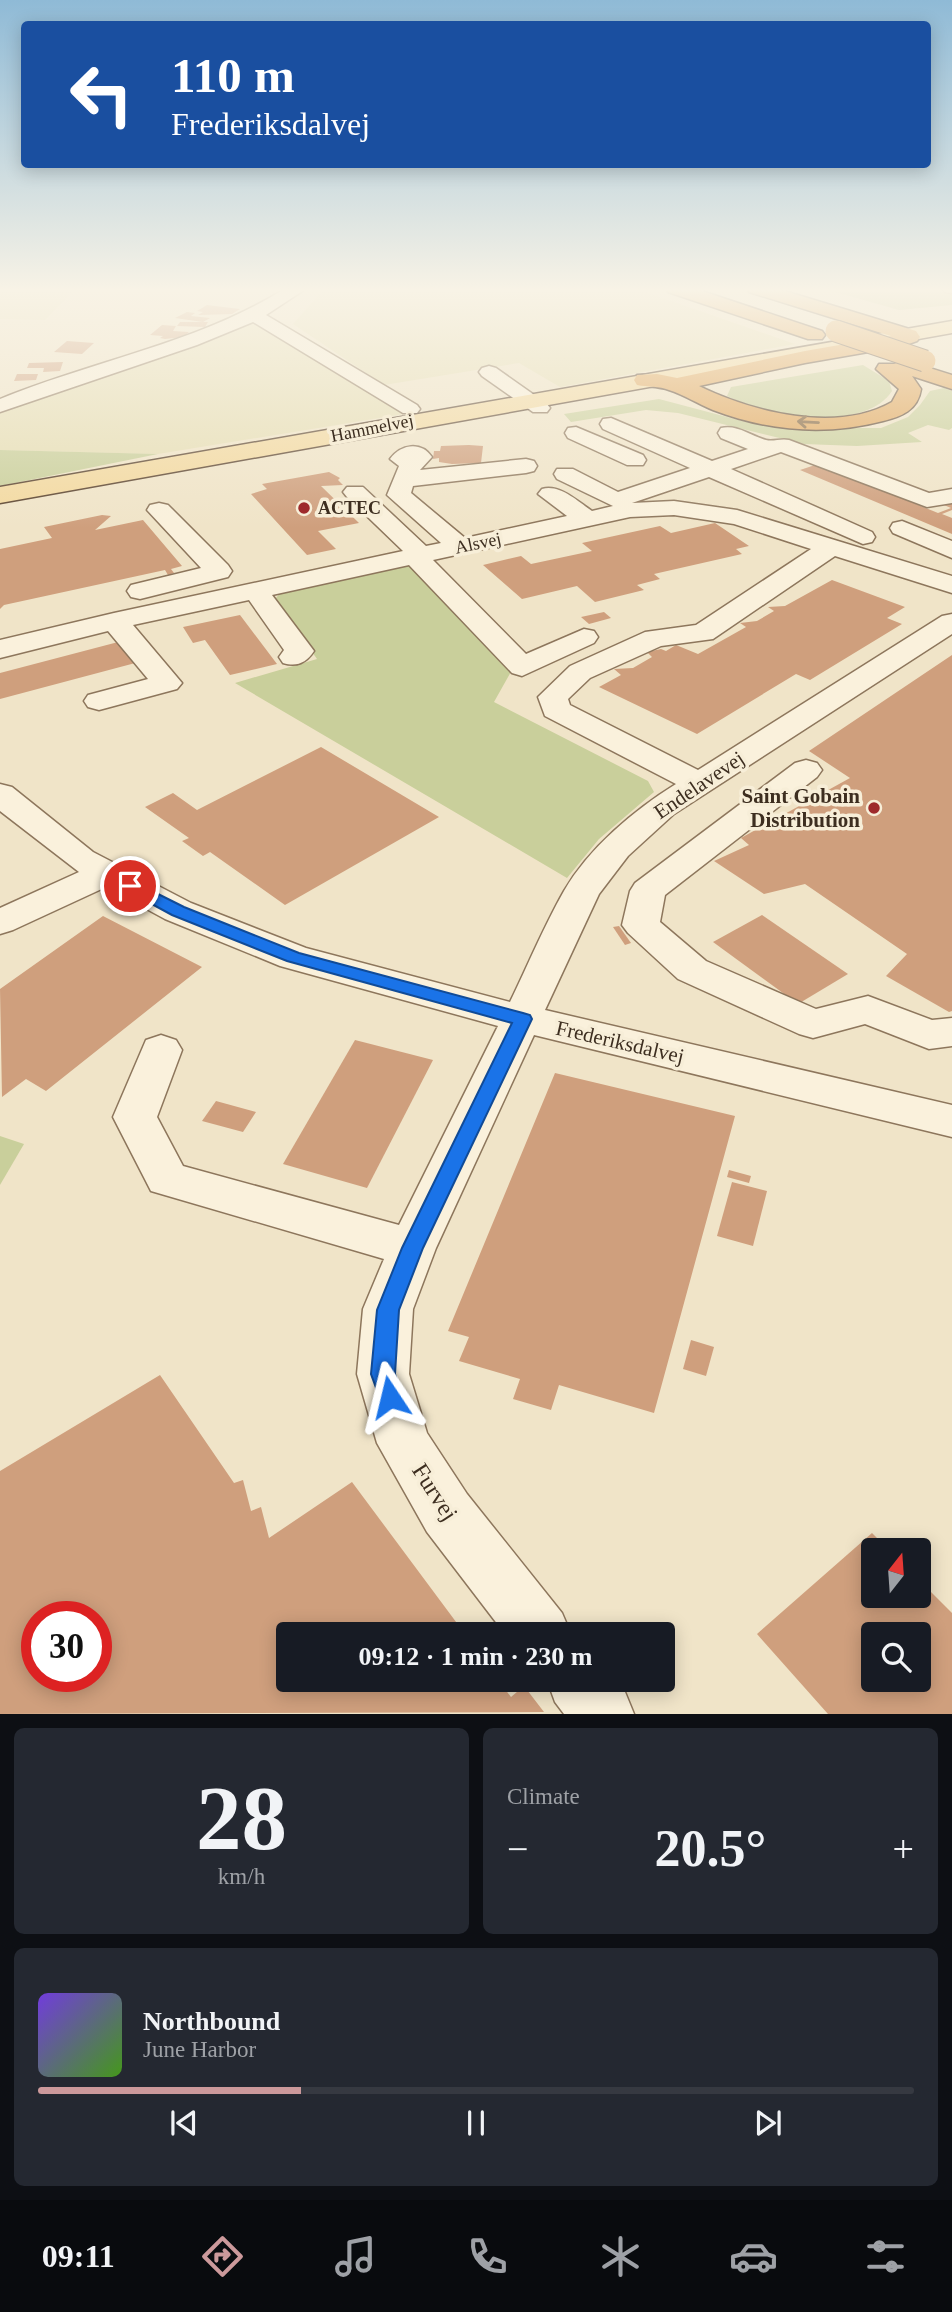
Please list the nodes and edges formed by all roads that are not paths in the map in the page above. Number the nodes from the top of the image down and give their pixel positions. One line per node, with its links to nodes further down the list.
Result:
1 (101, 368): 14 (street)
2 (341, 368): 16 (street)
3 (754, 368): 12 (highway)
4 (771, 368): 10 (main road, Hammelvej)
5 (786, 368): 12 (main road, Hammelvej)
6 (793, 368): 15 (highway)
7 (905, 368): 15 (highway, one-way to 15)
8 (929, 368): 11 (highway)
9 (489, 372): 13 (street)
10 (645, 380): 12 (highway); 13 (main road, Hammelvej)
11 (952, 382)
12 (680, 384): 13 (main road, Hammelvej); 15 (highway)
13 (534, 404): 29 (main road, Hammelvej)
14 (0, 405)
15 (722, 405)
16 (410, 409)
17 (650, 421): 22 (street)
18 (611, 424): 24 (street)
19 (729, 433): 20 (street)
20 (768, 449): 22 (street); 30 (street)
21 (570, 453): 25 (street); 26 (street); 33 (street)
22 (738, 459): 24 (street); 32 (street)
23 (526, 466): 39 (street)
24 (709, 468): 25 (street); 35 (street)
25 (676, 479): 26 (street); 31 (street)
26 (647, 489): 33 (street)
27 (355, 492): 42 (street)
28 (550, 494): 37 (street)
29 (4, 496)
30 (952, 496)
31 (714, 497)
32 (836, 501): 35 (street); 36 (street)
33 (623, 505): 37 (street, Alsvej); 40 (street, Alsvej)
34 (159, 510): 47 (street)
35 (808, 512): 40 (street)
36 (872, 517)
37 (587, 519): 39 (street, Alsvej)
38 (902, 528): 41 (street)
39 (460, 546): 42 (street, Alsvej)
40 (838, 549): 44 (street, Alsvej); 56 (street)
41 (952, 550)
42 (418, 555): 46 (street, Alsvej); 51 (street)
43 (952, 562): 44 (street)
44 (924, 576): 45 (street, Alsvej)
45 (952, 585)
46 (260, 598): 47 (street, Alsvej); 53 (street)
47 (118, 612): 50 (street); 54 (street)
48 (952, 622): 56 (street, Endelavevej)
49 (0, 626): 50 (street)
50 (39, 628): 52 (street)
51 (584, 637)
52 (0, 649)
53 (293, 657)
54 (99, 701)
55 (806, 770): 61 (street)
56 (699, 783): 60 (street, Endelavevej)
57 (0, 794): 58 (street, Frederiksdalvej)
58 (106, 873): 59 (street); 60 (street, Frederiksdalvej)
59 (0, 922)
60 (523, 1019): 63 (street, Frederiksdalvej); 64 (street, Furvej)
61 (952, 1032)
62 (161, 1050): 64 (street)
63 (952, 1121)
64 (412, 1248): 65 (street, Furvej)
65 (532, 1622)
66 (586, 1692): 67 (street)
67 (603, 1713)

